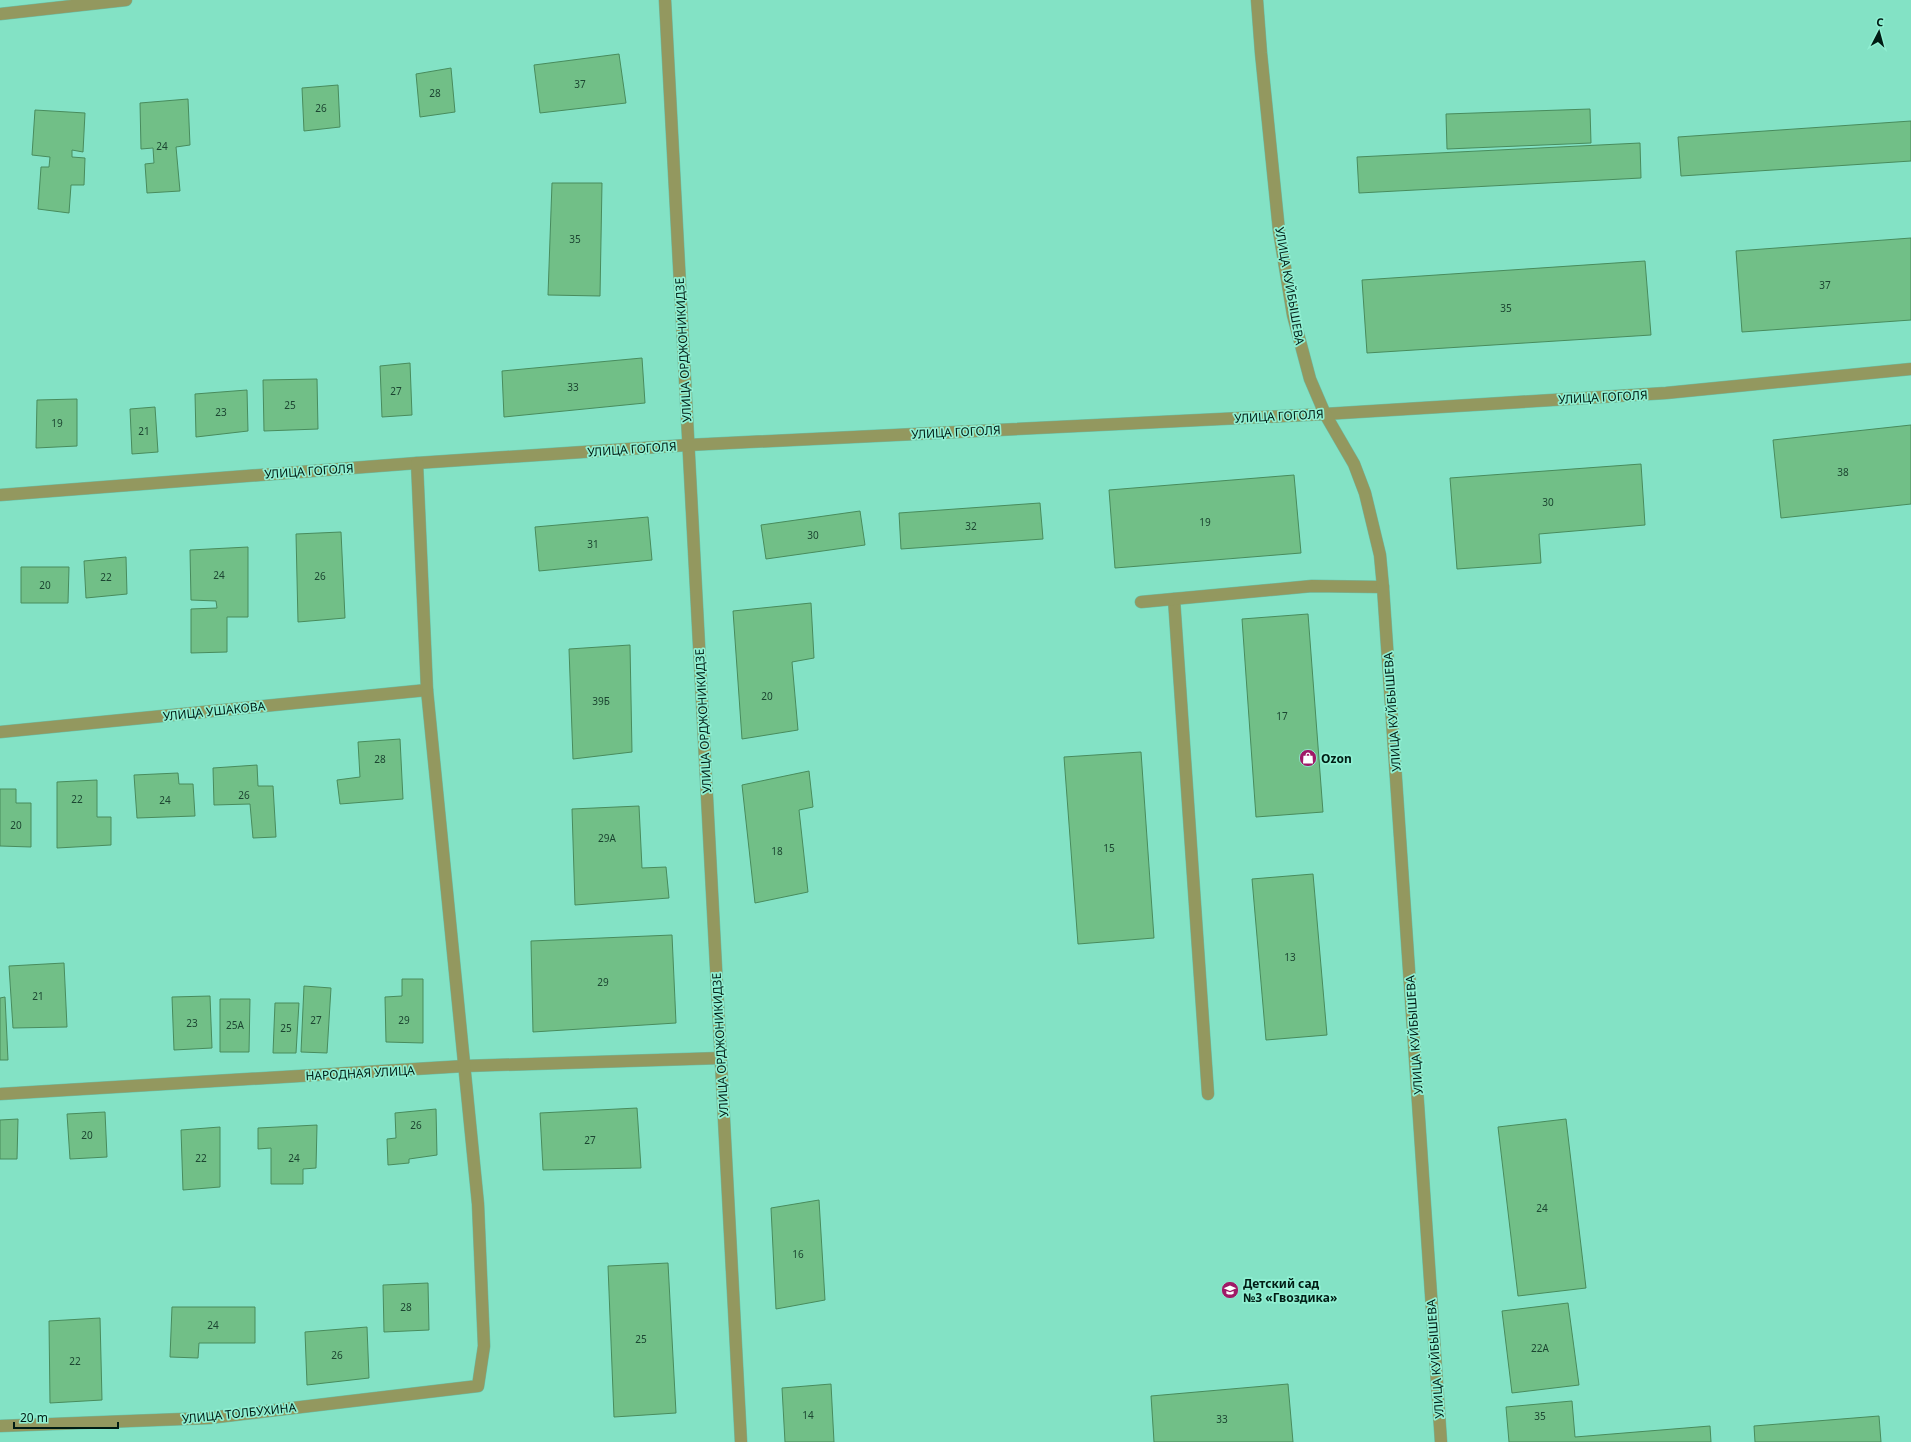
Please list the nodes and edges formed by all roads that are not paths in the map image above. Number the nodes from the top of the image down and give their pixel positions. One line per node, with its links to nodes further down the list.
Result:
1 (126, 0): 4 (street)
2 (665, 0): 7 (street, УЛИЦА ОРДЖОНИКИДЗЕ)
3 (1257, 0): 6 (street, УЛИЦА КУЙБЫШЕВА)
4 (0, 14)
5 (1911, 369): 6 (street, УЛИЦА ГОГОЛЯ)
6 (1325, 414): 7 (street, УЛИЦА ГОГОЛЯ); 10 (street, УЛИЦА КУЙБЫШЕВА)
7 (688, 446): 8 (street, УЛИЦА ГОГОЛЯ); 15 (street, УЛИЦА ОРДЖОНИКИДЗЕ)
8 (417, 463): 9 (street, УЛИЦА ГОГОЛЯ); 13 (street)
9 (0, 495)
10 (1384, 587): 11 (street); 21 (street, УЛИЦА КУЙБЫШЕВА)
11 (1174, 599): 12 (street); 18 (street)
12 (1141, 602)
13 (427, 690): 14 (street, УЛИЦА УШАКОВА); 16 (street)
14 (0, 732)
15 (721, 1058): 16 (street, НАРОДНАЯ УЛИЦА); 20 (street, УЛИЦА ОРДЖОНИКИДЗЕ)
16 (465, 1066): 17 (street, НАРОДНАЯ УЛИЦА); 19 (street, УЛИЦА ТОЛБУХИНА)
17 (0, 1094)
18 (1208, 1094)
19 (0, 1426)
20 (741, 1442)
21 (1441, 1442)

